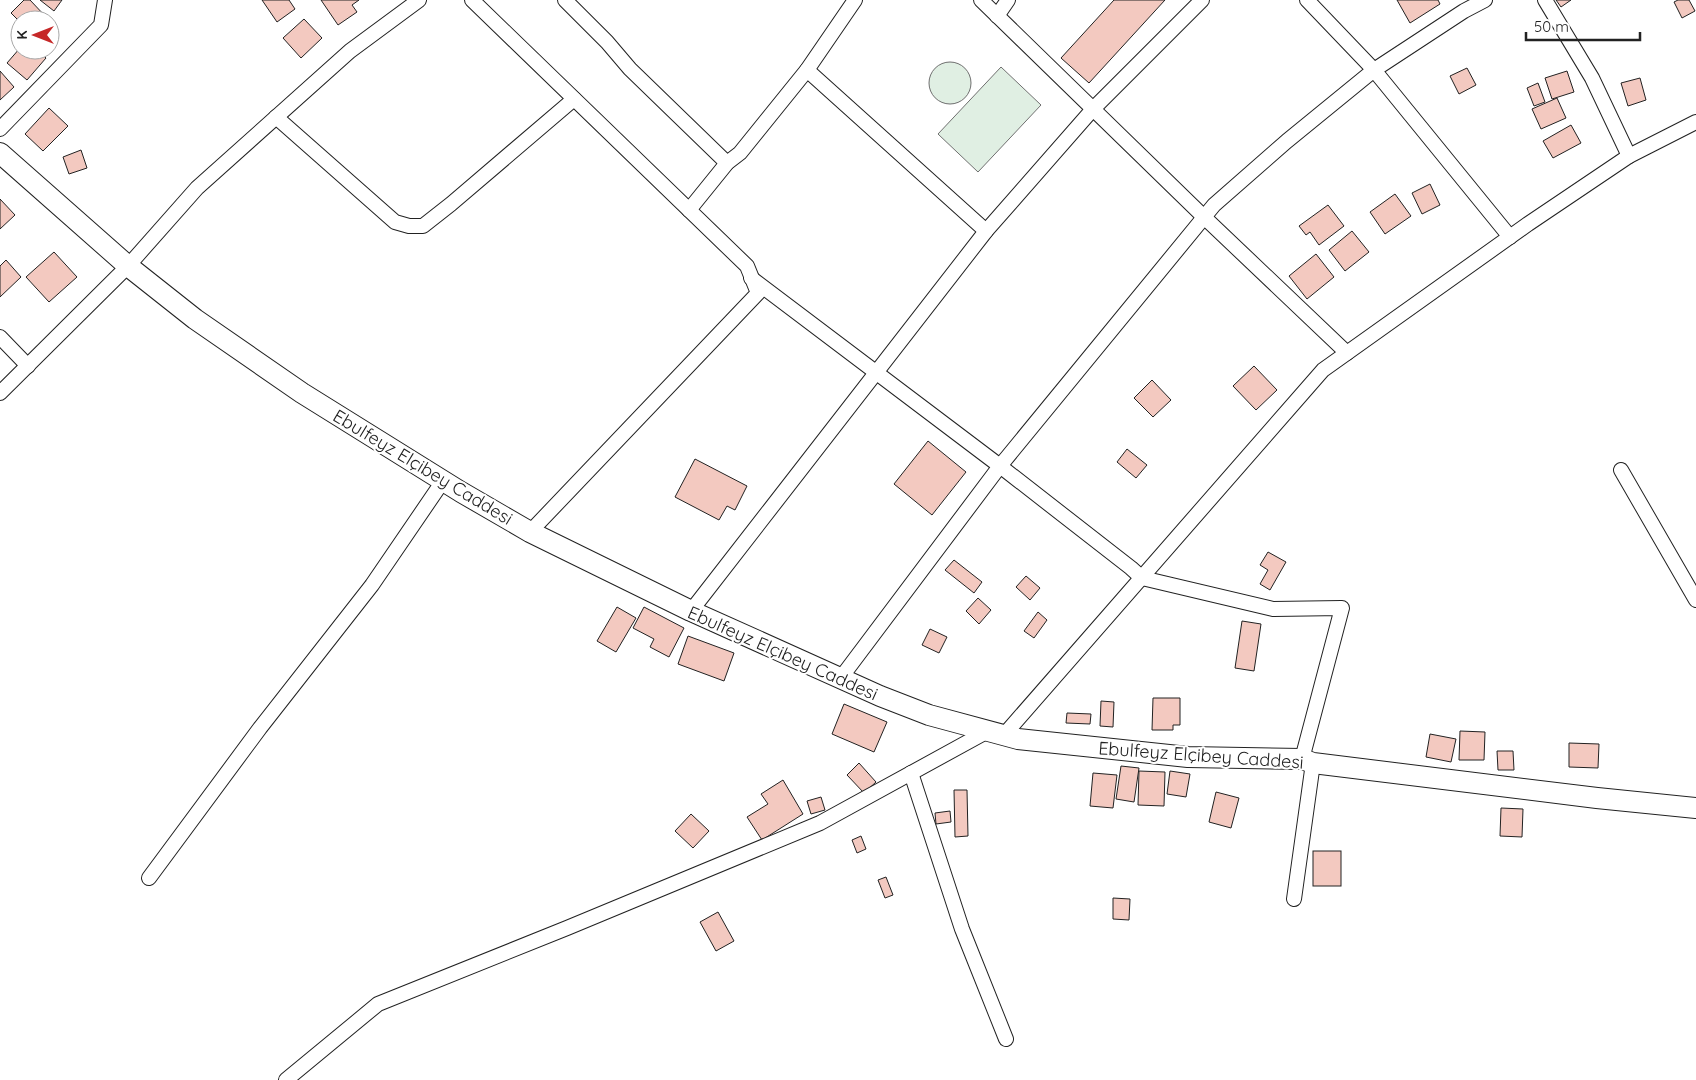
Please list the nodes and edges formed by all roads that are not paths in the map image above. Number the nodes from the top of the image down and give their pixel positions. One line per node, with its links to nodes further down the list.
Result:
1 (105, 0): 19 (street)
2 (420, 0): 17 (street)
3 (472, 0): 15 (street)
4 (565, 0): 22 (street)
5 (855, 0): 13 (street)
6 (981, 0): 12 (street)
7 (1008, 0): 12 (street)
8 (1202, 0): 16 (street)
9 (1307, 0): 14 (street)
10 (1485, 0): 14 (street)
11 (1545, 0): 21 (street)
12 (997, 16): 16 (street)
13 (807, 70): 22 (street); 25 (street)
14 (1374, 70): 24 (street); 26 (street)
15 (574, 99): 17 (street); 23 (street)
16 (1093, 109): 24 (street); 25 (street)
17 (276, 117): 27 (street)
18 (1696, 122): 21 (street)
19 (0, 129)
20 (0, 153): 27 (street, Ebulfeyz Elçibey Caddesi)
21 (1630, 156): 26 (street)
22 (727, 163): 23 (street)
23 (688, 210): 28 (street)
24 (1204, 217): 30 (street); 34 (street)
25 (986, 231): 32 (street)
26 (1510, 237): 30 (street)
27 (128, 266): 31 (street); 36 (street, Ebulfeyz Elçibey Caddesi)
28 (751, 278): 32 (street); 37 (street)
29 (0, 337): 31 (street)
30 (1347, 353): 38 (street)
31 (28, 366): 33 (street)
32 (875, 372): 34 (street); 40 (street)
33 (0, 394)
34 (1000, 466): 38 (street); 41 (street)
35 (1621, 470): 39 (street)
36 (443, 481): 37 (street, Ebulfeyz Elçibey Caddesi); 46 (street)
37 (530, 532): 40 (street, Ebulfeyz Elçibey Caddesi)
38 (1142, 578): 42 (street); 43 (street)
39 (1696, 600)
40 (690, 611): 41 (street, Ebulfeyz Elçibey Caddesi)
41 (840, 679): 42 (street, Ebulfeyz Elçibey Caddesi)
42 (995, 733): 43 (street, Ebulfeyz Elçibey Caddesi); 44 (street)
43 (1308, 761): 45 (street, Ebulfeyz Elçibey Caddesi); 47 (street)
44 (911, 773): 48 (street); 49 (street)
45 (1696, 808)
46 (149, 878)
47 (1294, 899)
48 (1006, 1039)
49 (286, 1080)

